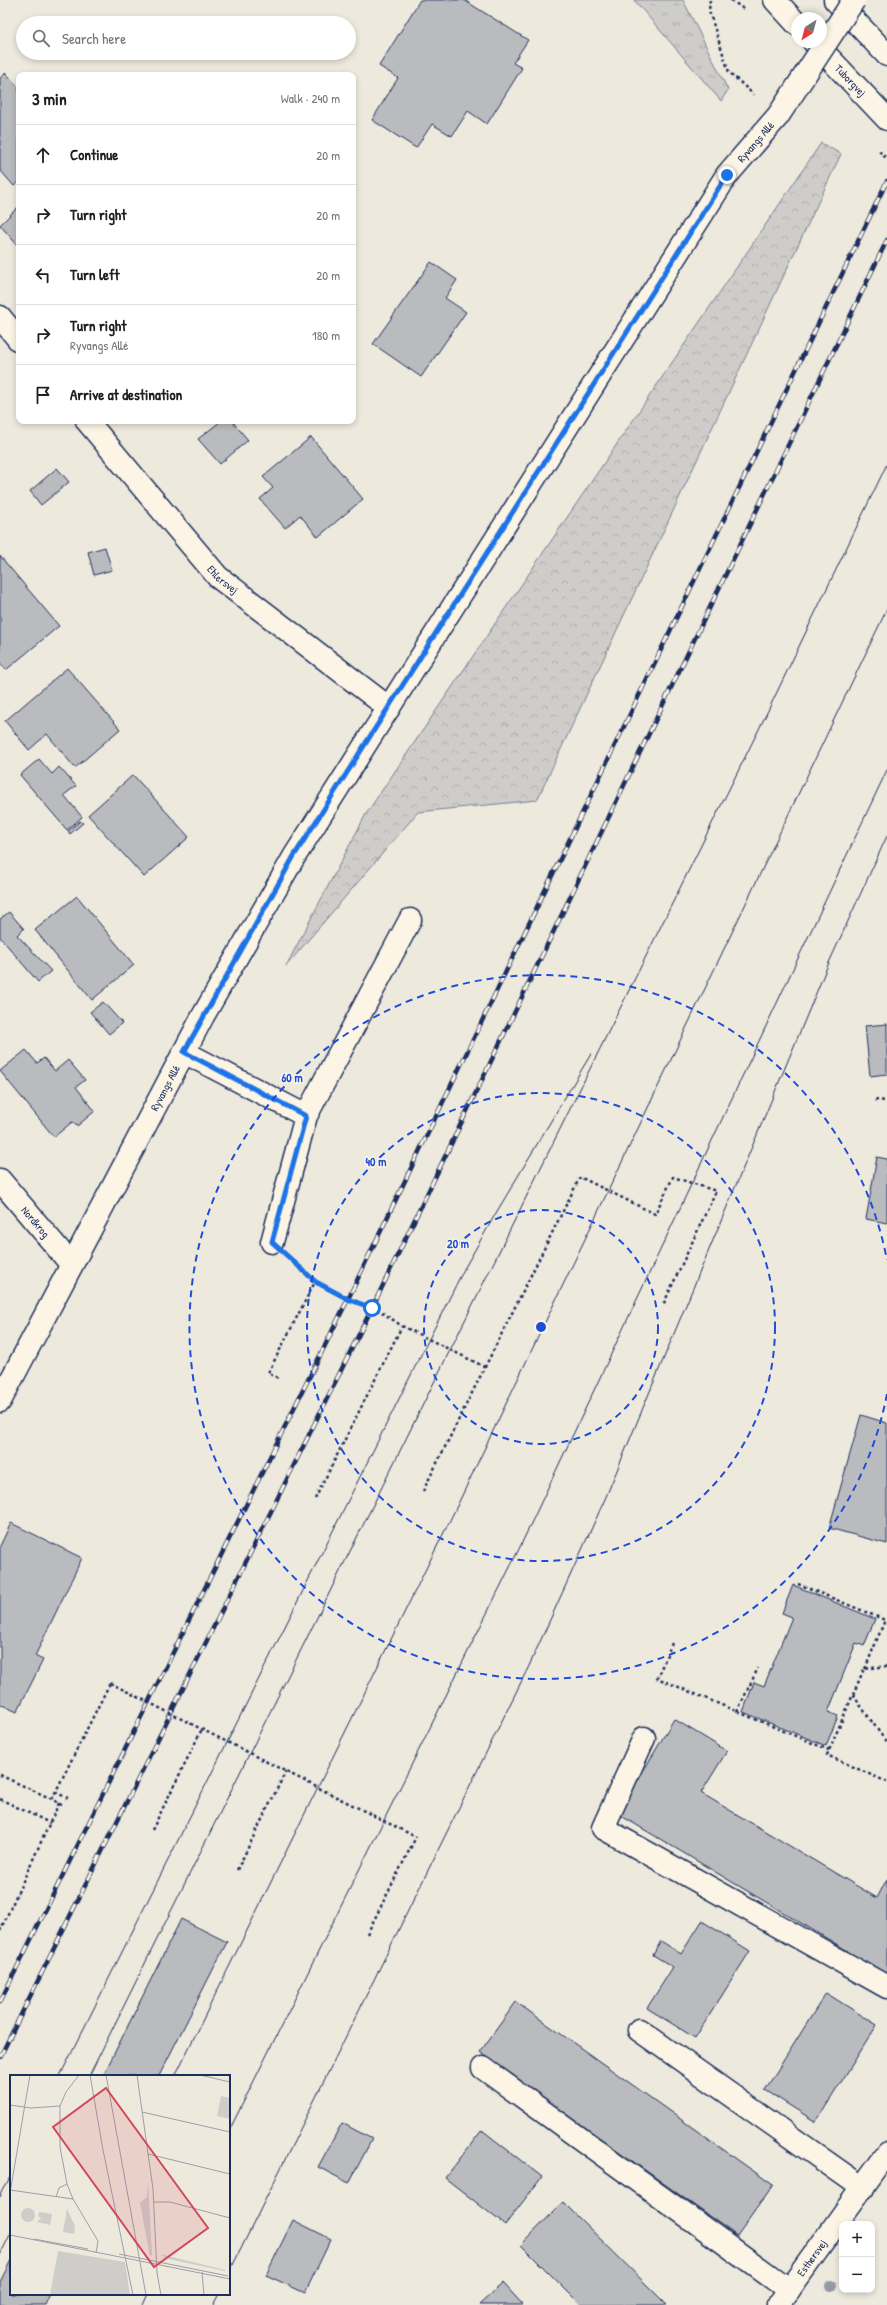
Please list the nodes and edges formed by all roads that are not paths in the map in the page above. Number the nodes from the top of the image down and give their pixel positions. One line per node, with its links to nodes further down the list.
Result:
1 (775, 0): 4 (street)
2 (835, 0): 6 (street)
3 (854, 0): 11 (street, Ryvangs Allé, bridge)
4 (791, 17)
5 (820, 48): 7 (street, Tuborgvej)
6 (887, 55)
7 (887, 119)
8 (0, 317): 9 (street)
9 (16, 336)
10 (90, 424): 11 (street, Ehlersvej)
11 (389, 708): 13 (street, Ryvangs Allé)
12 (410, 920): 14 (street)
13 (184, 1052): 14 (street); 17 (street, Ryvangs Allé)
14 (306, 1116): 16 (street)
15 (0, 1180): 17 (street, Nordkrog)
16 (272, 1242)
17 (71, 1264): 18 (street, Ryvangs Allé)
18 (0, 1401)
19 (644, 1738): 20 (street)
20 (887, 1987)
21 (638, 2030): 24 (street)
22 (484, 2068): 25 (street)
23 (887, 2153): 24 (street, Esthersvej)
24 (863, 2188): 25 (street, Esthersvej)
25 (783, 2298)

